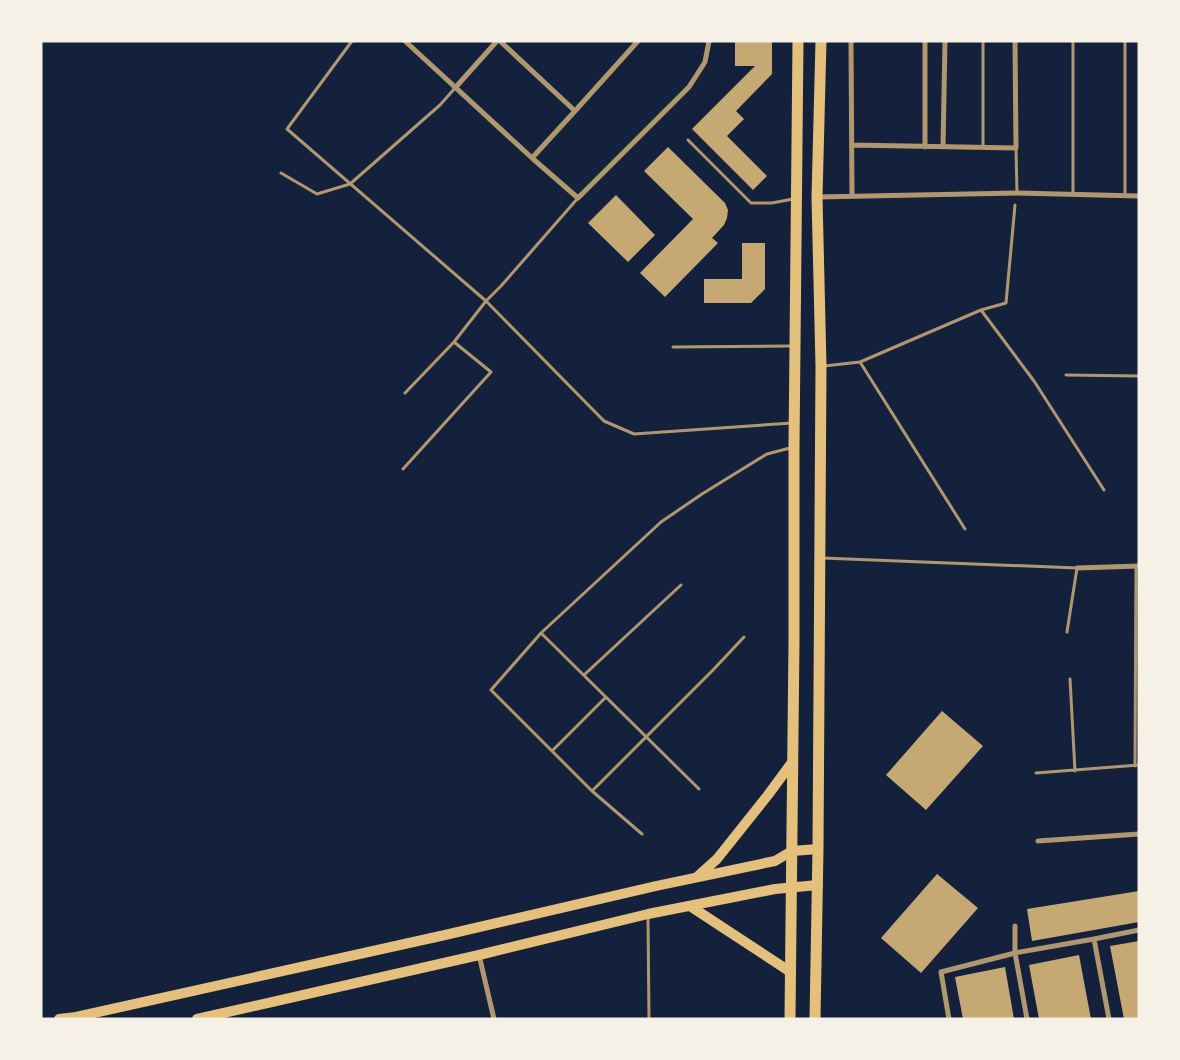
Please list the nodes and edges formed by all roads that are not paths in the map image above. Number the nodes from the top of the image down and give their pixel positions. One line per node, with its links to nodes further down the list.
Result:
1 (352, 41): 25 (lane)
2 (406, 41): 15 (street)
3 (499, 41): 15 (street); 16 (street)
4 (638, 41): 16 (street)
5 (709, 41): 32 (street)
6 (798, 41): 33 (main road)
7 (821, 41): 31 (main road)
8 (851, 41): 18 (street)
9 (926, 41): 19 (street)
10 (945, 41): 20 (street)
11 (983, 41): 21 (lane)
12 (1015, 41): 22 (street)
13 (1073, 41): 27 (lane)
14 (1125, 41): 28 (lane)
15 (456, 88): 23 (street); 25 (lane)
16 (575, 111): 23 (street)
17 (688, 140): 33 (lane)
18 (852, 145): 19 (street); 29 (street)
19 (925, 147): 20 (street)
20 (943, 147): 21 (street)
21 (983, 148): 22 (street)
22 (1016, 148): 26 (lane)
23 (532, 158): 32 (street)
24 (281, 173): 25 (lane)
25 (350, 184): 35 (lane)
26 (1017, 193): 27 (street); 29 (street)
27 (1072, 194): 28 (street)
28 (1125, 195): 30 (street)
29 (852, 196): 31 (street)
30 (1139, 196)
31 (818, 197): 41 (main road)
32 (578, 198): 35 (lane)
33 (797, 198): 38 (main road)
34 (1016, 205): 36 (lane)
35 (486, 301): 37 (lane); 45 (lane)
36 (981, 310): 40 (lane); 48 (lane)
37 (454, 342): 44 (lane); 47 (lane)
38 (795, 346): 39 (lane); 45 (main road)
39 (673, 347)
40 (860, 362): 41 (lane); 49 (lane)
41 (820, 366): 50 (main road)
42 (1066, 376): 43 (lane)
43 (1139, 376)
44 (405, 393)
45 (794, 422): 46 (main road)
46 (794, 447): 55 (lane); 62 (main road)
47 (403, 469)
48 (1104, 490)
49 (965, 529)
50 (819, 558): 52 (lane); 71 (main road)
51 (1137, 566): 52 (street); 63 (lane)
52 (1077, 568): 54 (lane)
53 (681, 585): 57 (lane)
54 (1067, 632)
55 (541, 633): 57 (lane); 61 (lane)
56 (744, 637): 60 (lane)
57 (584, 675): 59 (lane)
58 (1070, 679): 64 (lane)
59 (606, 697): 60 (lane); 61 (lane)
60 (646, 737): 66 (lane); 67 (lane)
61 (552, 751): 67 (lane)
62 (793, 761): 72 (main road); 73 (main road)
63 (1137, 766): 64 (lane)
64 (1075, 771): 65 (lane)
65 (1036, 773)
66 (699, 789)
67 (592, 791): 68 (lane)
68 (642, 834)
69 (1139, 834): 70 (street)
70 (1038, 841)
71 (818, 850): 72 (main road); 74 (main road)
72 (792, 852): 73 (main road); 75 (main road)
73 (696, 878): 85 (main road)
74 (818, 885): 75 (main road); 90 (main road)
75 (790, 887): 76 (main road); 83 (main road)
76 (690, 906): 77 (main road); 83 (main road)
77 (648, 914): 82 (main road); 88 (lane)
78 (1015, 926): 81 (street)
79 (1139, 930): 80 (street)
80 (1094, 940): 81 (street); 93 (street)
81 (1015, 953): 91 (street); 92 (street)
82 (479, 955): 84 (main road); 87 (street)
83 (790, 971): 89 (main road)
84 (229, 1015): 86 (main road)
85 (62, 1018)
86 (197, 1019)
87 (494, 1019)
88 (649, 1019)
89 (790, 1019)
90 (815, 1019)
91 (949, 1019)
92 (1027, 1019)
93 (1109, 1019)

